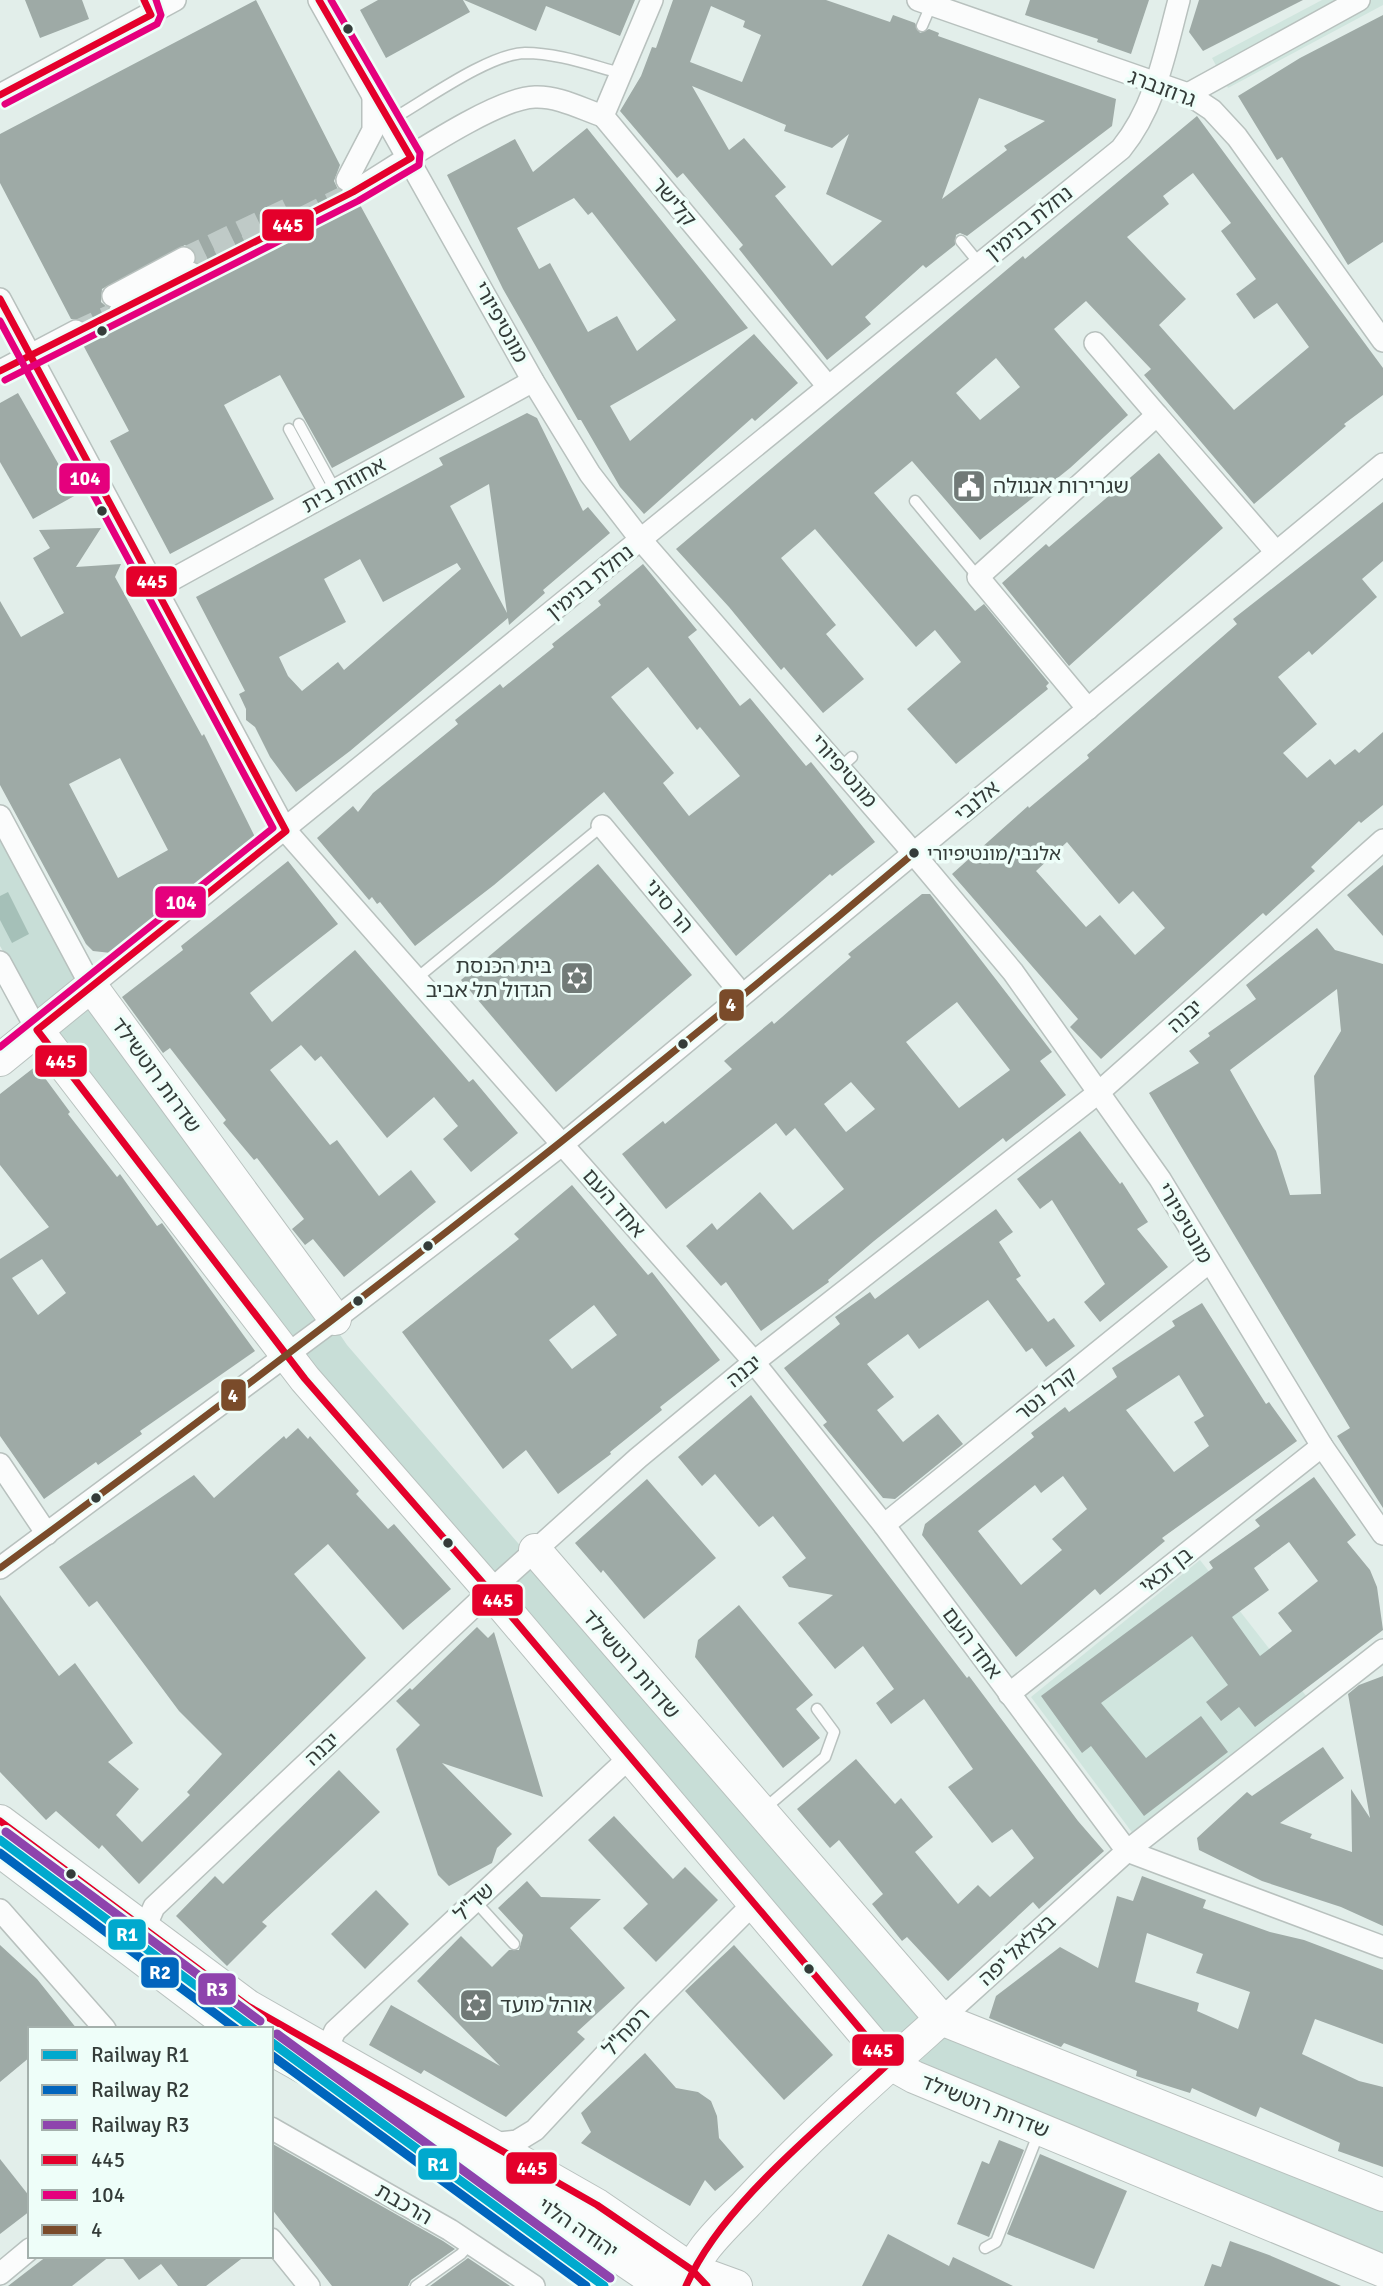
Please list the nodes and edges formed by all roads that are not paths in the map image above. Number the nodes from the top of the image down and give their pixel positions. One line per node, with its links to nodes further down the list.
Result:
1 (175, 0): 7 (street)
2 (319, 0): 11 (street, מונטיפיורי)
3 (652, 0): 9 (street)
4 (1179, 0): 10 (street, נחלת בנימין)
5 (1359, 0): 12 (street)
6 (925, 2): 8 (lane); 10 (street, גרוזנברג)
7 (147, 7): 13 (street)
8 (922, 26)
9 (621, 73): 14 (street); 15 (lane)
10 (1157, 85): 12 (street, גרוזנברג); 18 (street, נחלת בנימין)
11 (372, 91): 15 (street, מונטיפיורי); 16 (street)
12 (1188, 94): 23 (street, גרוזנברג)
13 (0, 95)
14 (603, 116): 16 (street); 28 (street, קלישר)
15 (389, 121): 16 (street, מונטיפיורי)
16 (411, 158): 27 (street, מונטיפיורי)
17 (961, 241): 18 (lane)
18 (979, 263): 28 (street, נחלת בנימין)
19 (187, 266): 21 (street)
20 (0, 299): 25 (street, אחד העם)
21 (116, 304)
22 (74, 325): 25 (street)
23 (1383, 341)
24 (1095, 343): 29 (street)
25 (29, 354): 26 (street); 37 (street, אחד העם)
26 (0, 372)
27 (533, 381): 32 (street, אחוזת בית); 34 (street, מונטיפיורי)
28 (826, 384): 34 (street, נחלת בנימין)
29 (1157, 415): 35 (street); 36 (street)
30 (294, 426): 32 (lane)
31 (1383, 464): 35 (street, אלנבי)
32 (330, 493): 37 (street, אחוזת בית)
33 (915, 501): 36 (lane)
34 (641, 540): 41 (street, נחלת בנימין); 43 (street, מונטיפיורי)
35 (1276, 552): 38 (street, אלנבי)
36 (978, 577): 38 (street)
37 (155, 589): 41 (street, אחד העם)
38 (1088, 709): 43 (street, אלנבי)
39 (0, 816): 46 (street, שדרות רוטשילד)
40 (602, 826): 45 (lane); 47 (street, הר סיני)
41 (286, 831): 45 (street, אחד העם); 46 (street, נחלת בנימין)
42 (1383, 840): 50 (street, יבנה)
43 (914, 853): 50 (street, מונטיפיורי); 51 (street, אלנבי)
44 (0, 962): 48 (street, שדרות רוטשילד)
45 (417, 978): 51 (street, אחד העם)
46 (91, 986): 48 (street, נחלת בנימין); 53 (street, שדרות רוטשילד)
47 (735, 986)
48 (37, 1030): 49 (street, נחלת בנימין); 54 (street, שדרות רוטשילד)
49 (0, 1060)
50 (1098, 1093): 52 (street, מונטיפיורי); 55 (street, יבנה)
51 (563, 1144): 53 (street, אלנבי); 55 (street, אחד העם)
52 (1208, 1263): 56 (street, מונטיפיורי); 58 (street, קרל נטר)
53 (335, 1319): 54 (street, אלנבי)
54 (287, 1355): 59 (street, אלנבי); 63 (street, שדרות רוטשילד)
55 (754, 1362): 58 (street, אחד העם); 61 (street, יבנה)
56 (1322, 1446): 60 (street, מונטיפיורי); 65 (street, בן זכאי)
57 (0, 1464): 59 (street)
58 (884, 1525): 65 (street, אחד העם)
59 (47, 1534): 62 (street, אלנבי)
60 (1383, 1534)
61 (535, 1550): 63 (street, יבנה); 68 (street, שדרות רוטשילד)
62 (0, 1568)
63 (490, 1591): 67 (street, שדרות רוטשילד); 75 (street, יבנה)
64 (1383, 1650): 71 (street, בצלאל יפה)
65 (1009, 1693): 71 (street, אחד העם)
66 (817, 1709): 68 (lane)
67 (629, 1758): 72 (street, שד"ל); 73 (street, שדרות רוטשילד)
68 (760, 1812): 78 (street, שדרות רוטשילד)
69 (0, 1821): 75 (street, יהודה הלוי)
70 (0, 1851): 80 (street)
71 (1127, 1851): 77 (street); 78 (street, בצלאל יפה)
72 (475, 1901): 76 (lane); 82 (street, שד"ל)
73 (753, 1904): 83 (street, שדרות רוטשילד); 86 (street, רמח"ל)
74 (0, 1910): 79 (street)
75 (153, 1938): 82 (street, יהודה הלוי)
76 (514, 1944)
77 (1383, 1947)
78 (943, 2010): 83 (street, בצלאל יפה); 87 (street, שדרות רוטשילד)
79 (103, 2027)
80 (232, 2027)
81 (273, 2050): 98 (street, יהודה הלוי)
82 (330, 2052): 86 (street, יהודה הלוי)
83 (889, 2063): 85 (street, שדרות רוטשילד); 94 (street, בצלאל יפה)
84 (273, 2129): 89 (street, הרכבת)
85 (1041, 2129): 90 (lane); 92 (street, שדרות רוטשילד)
86 (491, 2144): 94 (street, יהודה הלוי)
87 (1383, 2195)
88 (273, 2241): 95 (street)
89 (471, 2243): 96 (lane); 97 (street, הרכבת)
90 (985, 2248)
91 (28, 2251): 93 (street)
92 (1383, 2271)
93 (0, 2274)
94 (695, 2281): 99 (street, יהודה הלוי)
95 (309, 2286)
96 (415, 2286)
97 (534, 2286)
98 (662, 2286)
99 (736, 2286)

